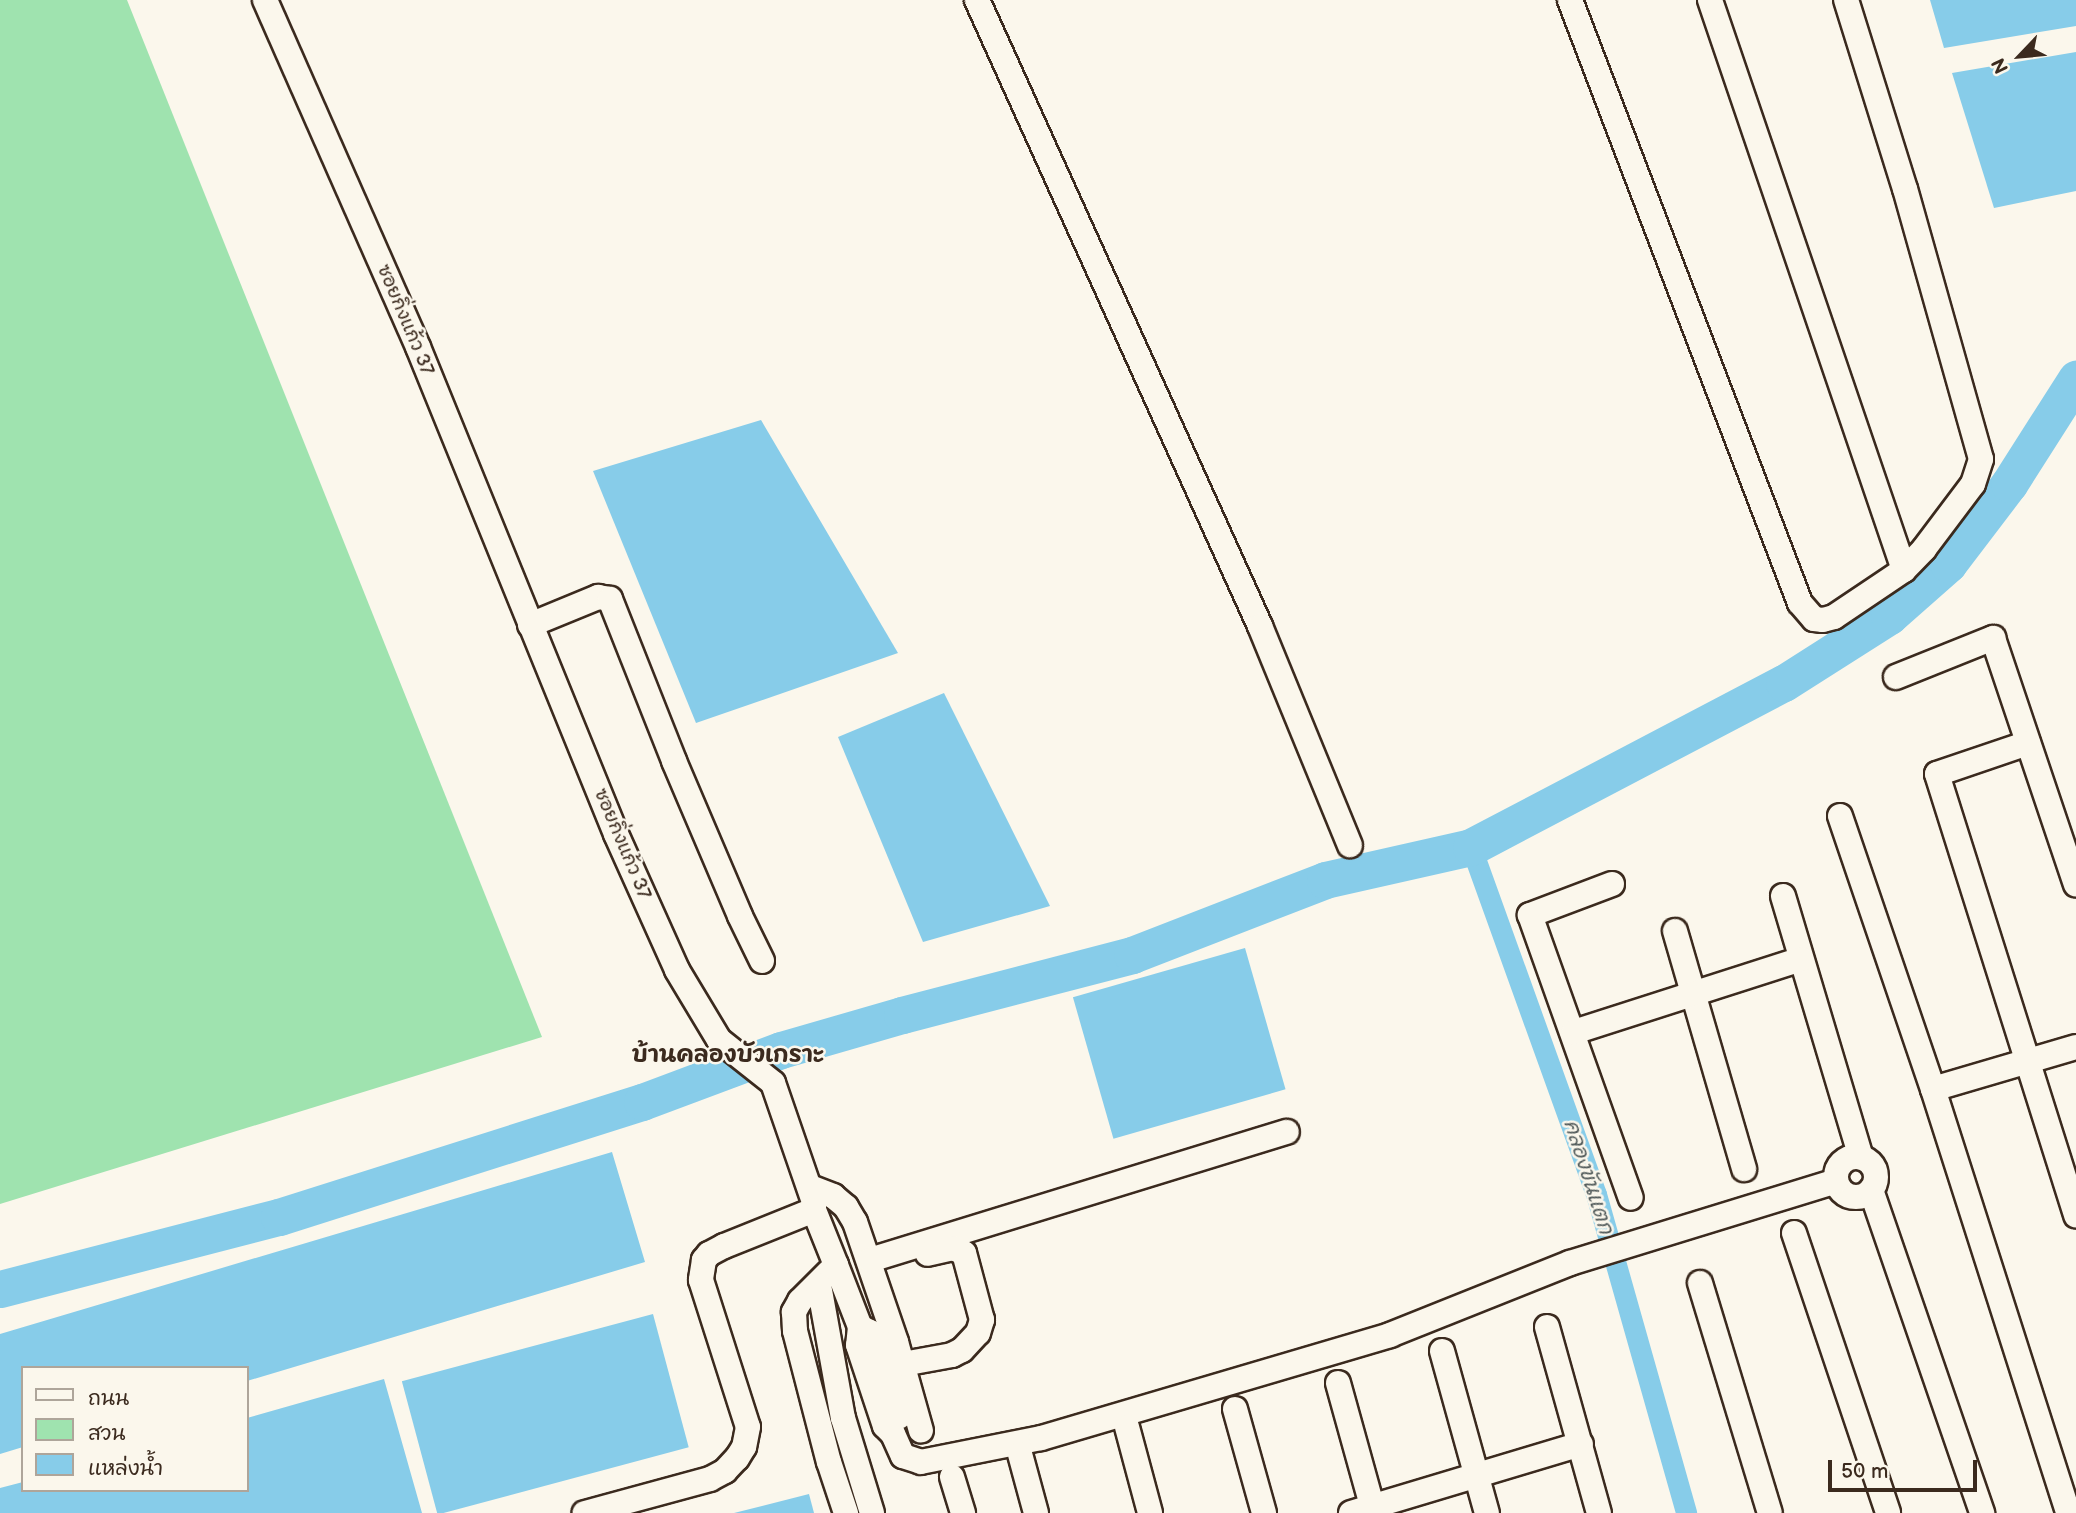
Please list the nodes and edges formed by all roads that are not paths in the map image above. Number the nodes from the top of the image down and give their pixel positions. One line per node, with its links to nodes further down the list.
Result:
1 (265, 0): 7 (street, ซอยกิ่งแก้ว 37)
2 (977, 0): 11 (street)
3 (1570, 0): 6 (street)
4 (1710, 0): 6 (street)
5 (1846, 0): 6 (street)
6 (1904, 570)
7 (530, 625): 17 (street); 29 (street, ซอยกิ่งแก้ว 37)
8 (1896, 677): 9 (street)
9 (2028, 743): 13 (street); 21 (street)
10 (1840, 816): 22 (street)
11 (1350, 845)
12 (1612, 884): 19 (street)
13 (2076, 884)
14 (1783, 896): 16 (street)
15 (1675, 931): 18 (street)
16 (1801, 959): 18 (street); 24 (street)
17 (762, 961)
18 (1693, 994): 19 (street); 25 (street)
19 (1574, 1032): 28 (street)
20 (2076, 1047): 21 (street)
21 (2027, 1062): 22 (street); 30 (street)
22 (1933, 1089): 65 (street)
23 (1287, 1132): 32 (street)
24 (1861, 1158): 26 (street); 27 (street)
25 (1744, 1169)
26 (1836, 1181): 27 (street); 46 (street)
27 (1871, 1190): 64 (street)
28 (1631, 1198)
29 (812, 1199): 32 (street); 33 (street, ซอยกิ่งแก้ว 37); 53 (street)
30 (2076, 1216)
31 (1794, 1233): 63 (street)
32 (872, 1264): 38 (street); 38 (street)
33 (836, 1265): 35 (street); 36 (street, ซอยกิ่งแก้ว 37)
34 (1700, 1283): 62 (street)
35 (819, 1284): 42 (street); 43 (street)
36 (860, 1326): 38 (street); 46 (street)
37 (1547, 1327): 47 (street)
38 (892, 1350): 45 (street); 46 (street)
39 (1442, 1351): 50 (street)
40 (1338, 1383): 52 (street)
41 (1236, 1409): 59 (street)
42 (844, 1418): 43 (street); 49 (street)
43 (819, 1424): 49 (street)
44 (1127, 1427): 58 (street)
45 (921, 1431)
46 (895, 1437)
47 (1581, 1444): 50 (street); 61 (street)
48 (1020, 1454): 57 (street)
49 (841, 1459): 54 (street); 55 (street)
50 (1477, 1476): 52 (street); 60 (street)
51 (952, 1477): 56 (street)
52 (1366, 1511)
53 (585, 1513)
54 (846, 1513)
55 (872, 1513)
56 (963, 1513)
57 (1036, 1513)
58 (1150, 1513)
59 (1264, 1513)
60 (1487, 1513)
61 (1599, 1513)
62 (1770, 1513)
63 (1888, 1513)
64 (1983, 1513)
65 (2068, 1513)

